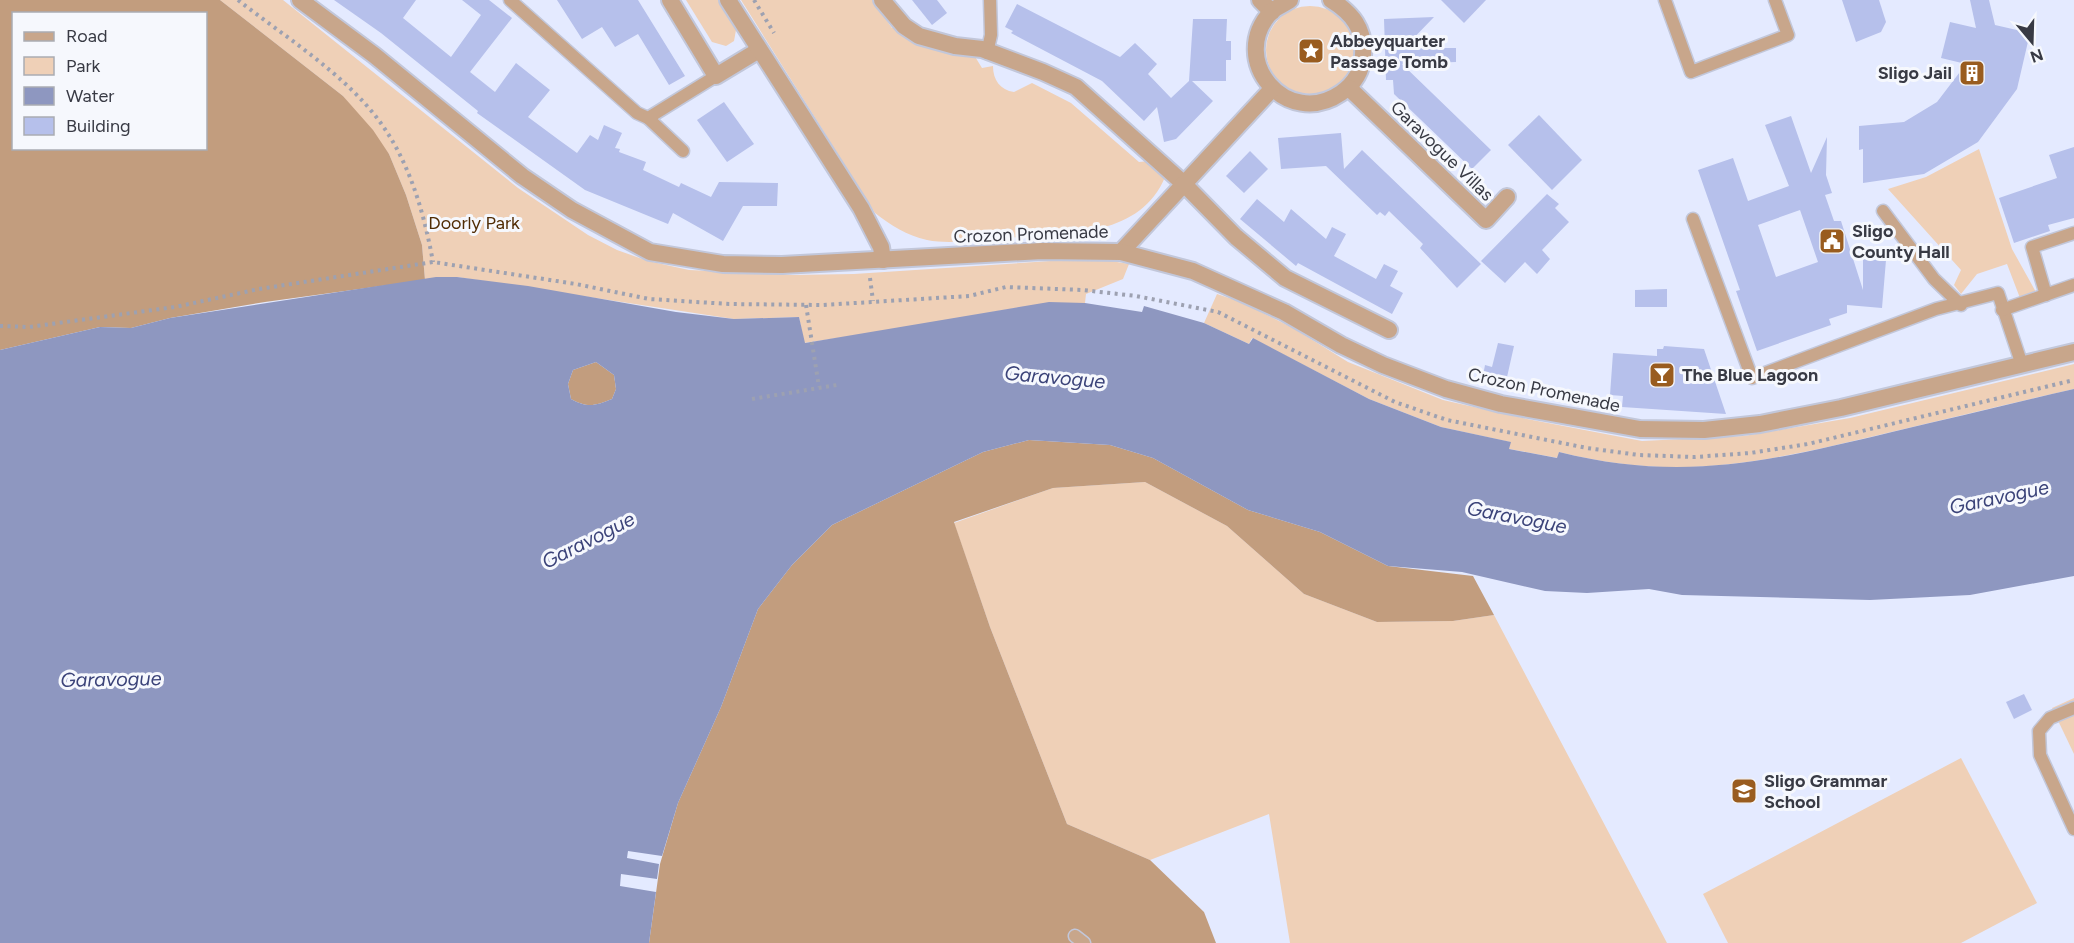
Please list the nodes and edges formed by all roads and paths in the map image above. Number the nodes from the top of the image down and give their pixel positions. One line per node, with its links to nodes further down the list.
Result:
1 (238, 0): 28 (path)
2 (300, 0): 27 (street)
3 (510, 0): 19 (lane)
4 (670, 0): 16 (street)
5 (728, 0): 14 (street)
6 (882, 0): 15 (street)
7 (990, 0): 15 (lane)
8 (1290, 0): 13 (street)
9 (1330, 0): 12 (street)
10 (1665, 0): 11 (lane)
11 (1775, 0)
12 (1351, 5): 17 (street)
13 (1266, 6): 18 (street)
14 (759, 50): 16 (street); 27 (street)
15 (992, 55): 21 (street)
16 (716, 76): 19 (lane)
17 (1348, 88): 18 (street); 22 (street, Garavogue Villas)
18 (1272, 89): 21 (street)
19 (648, 118): 20 (lane)
20 (683, 151)
21 (1183, 183): 26 (street); 35 (street)
22 (1507, 197)
23 (1883, 211): 32 (lane)
24 (1693, 219): 32 (lane)
25 (2074, 233): 30 (lane)
26 (1121, 252): 27 (street, Crozon Promenade); 37 (street, Crozon Promenade)
27 (883, 260)
28 (433, 262): 31 (path); 34 (path)
29 (2074, 285): 30 (lane)
30 (2046, 295): 33 (lane)
31 (806, 304): 39 (path); 41 (path)
32 (1962, 305): 33 (lane)
33 (2002, 310): 37 (lane)
34 (0, 326)
35 (1389, 330)
36 (2074, 352): 37 (street, Crozon Promenade)
37 (2022, 366)
38 (837, 385): 39 (path)
39 (819, 387): 40 (path)
40 (752, 399)
41 (1587, 448)
42 (2074, 708): 43 (lane)
43 (2074, 829)

